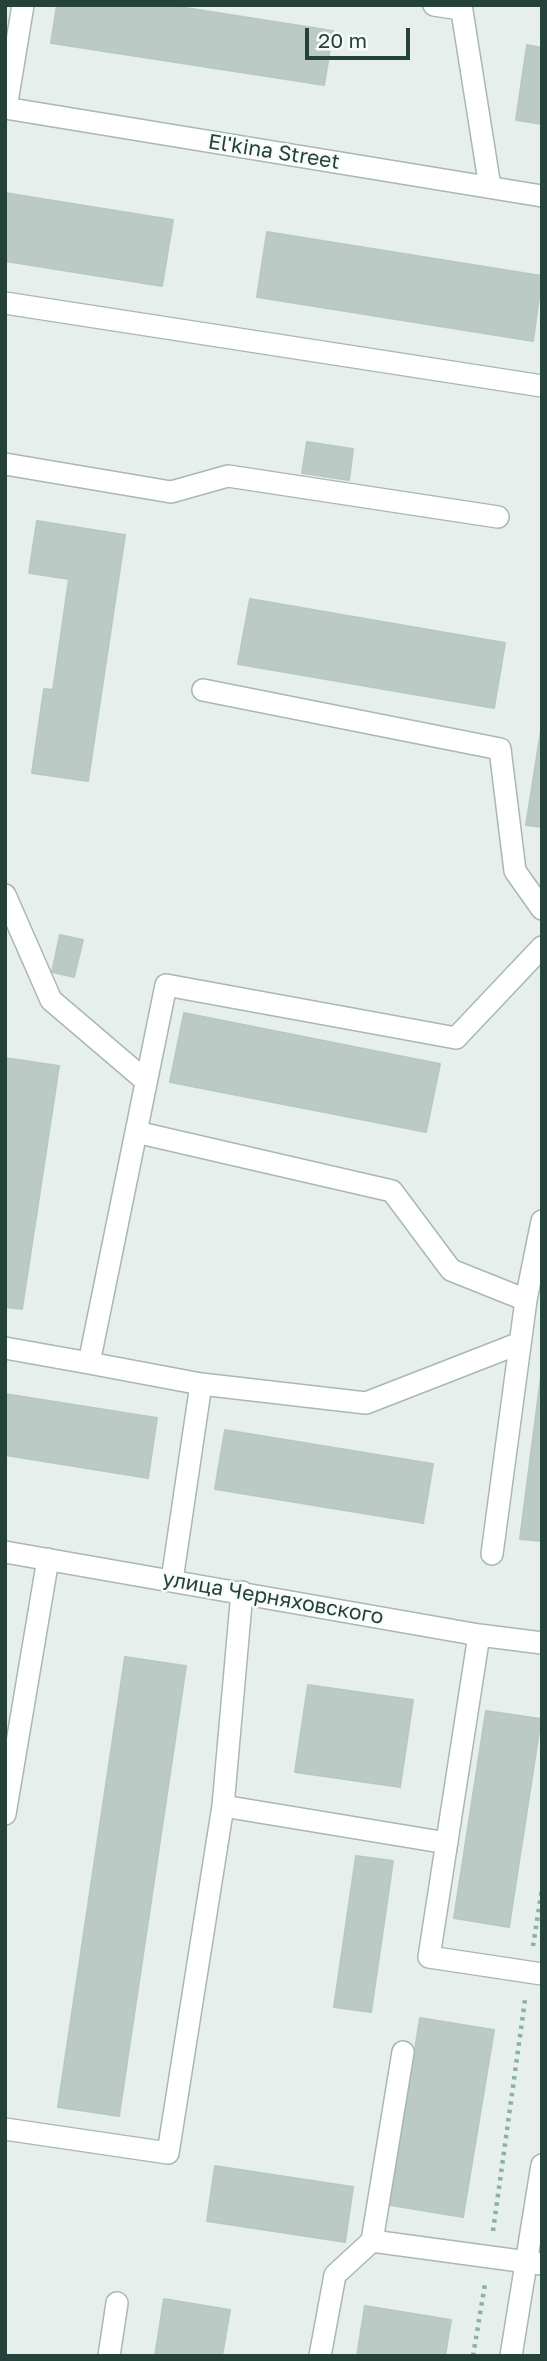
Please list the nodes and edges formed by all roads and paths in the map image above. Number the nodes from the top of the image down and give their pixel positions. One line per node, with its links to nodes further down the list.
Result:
1 (23, 5): 4 (street)
2 (434, 5): 3 (street)
3 (461, 7): 5 (street)
4 (6, 108): 5 (street, El'kina Street)
5 (490, 187): 6 (street, El'kina Street)
6 (542, 196)
7 (5, 303): 8 (street)
8 (542, 386)
9 (5, 464): 10 (street)
10 (498, 517)
11 (203, 690): 13 (street)
12 (5, 895): 15 (street)
13 (542, 909)
14 (542, 947): 15 (street)
15 (146, 1081): 16 (street)
16 (136, 1132): 19 (street); 22 (street)
17 (542, 1221): 18 (street)
18 (539, 1259): 19 (street)
19 (526, 1300): 20 (street)
20 (520, 1343): 23 (street); 25 (street)
21 (5, 1348): 22 (street)
22 (89, 1363): 23 (street)
23 (201, 1384): 27 (street)
24 (5, 1552): 26 (street, улица Черняховского)
25 (492, 1553)
26 (48, 1559): 27 (street, улица Черняховского); 32 (street)
27 (172, 1580): 28 (street, улица Черняховского)
28 (242, 1592): 29 (street, улица Черняховского); 31 (street)
29 (479, 1635): 30 (street, улица Черняховского); 33 (street)
30 (542, 1643)
31 (223, 1806): 33 (street); 37 (street)
32 (5, 1814)
33 (447, 1843): 35 (street)
34 (542, 1889): 35 (path)
35 (535, 1973): 40 (path)
36 (403, 2052): 39 (street)
37 (5, 2129)
38 (542, 2165): 41 (street)
39 (372, 2241): 40 (street); 44 (street)
40 (490, 2256): 41 (street); 45 (path)
41 (534, 2263): 46 (street)
42 (117, 2303): 43 (street)
43 (109, 2356)
44 (320, 2356)
45 (472, 2356)
46 (510, 2356)

